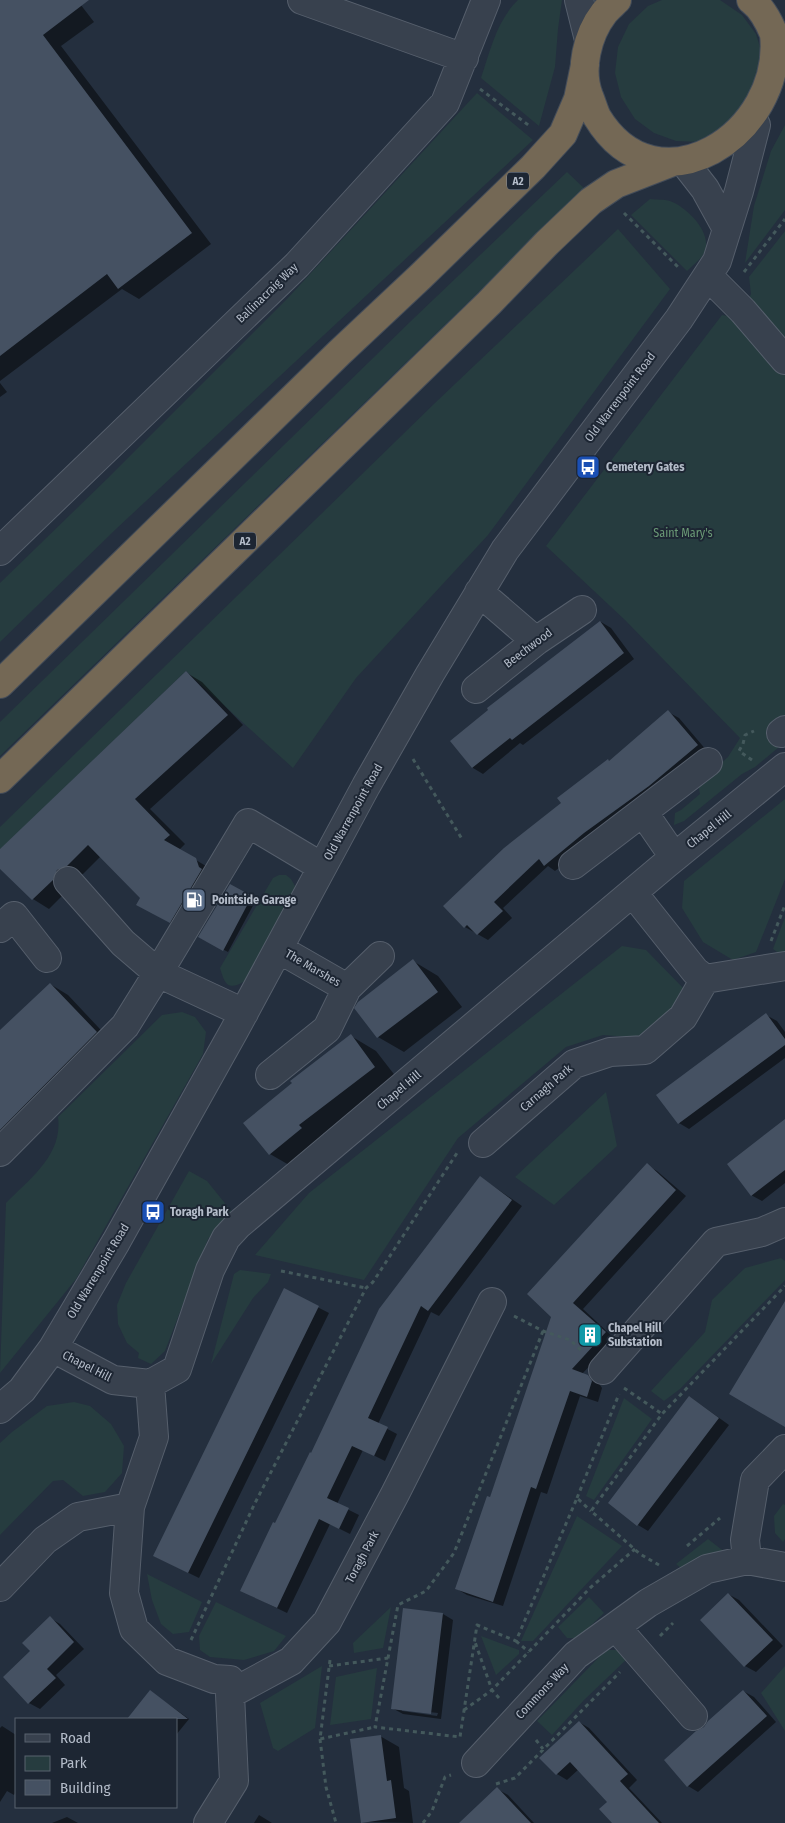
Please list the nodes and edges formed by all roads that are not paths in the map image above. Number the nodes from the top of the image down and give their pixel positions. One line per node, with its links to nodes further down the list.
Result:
1 (302, 0): 7 (street)
2 (486, 0): 7 (street, Ballinacraig Way)
3 (579, 0): 6 (street)
4 (617, 0): 6 (highway, A2)
5 (751, 0): 8 (highway, A2)
6 (587, 53): 10 (highway, A2); 18 (highway, A2)
7 (460, 65): 14 (street, Ballinacraig Way)
8 (779, 94): 9 (highway, A2)
9 (756, 125): 10 (highway, A2); 11 (street, Old Warrenpoint Road)
10 (677, 162): 11 (street); 22 (highway, A2)
11 (728, 229): 12 (street, Old Warrenpoint Road)
12 (711, 287): 13 (street); 15 (street, Old Warrenpoint Road)
13 (785, 360)
14 (0, 551)
15 (479, 592): 17 (street); 26 (street, Old Warrenpoint Road)
16 (582, 610): 17 (street, Beechwood)
17 (536, 641): 19 (street, Beechwood)
18 (0, 684)
19 (476, 689)
20 (708, 762): 23 (street)
21 (785, 767): 24 (street, Chapel Hill)
22 (0, 778)
23 (643, 812): 24 (street); 25 (street)
24 (674, 857): 28 (street, Chapel Hill)
25 (573, 866)
26 (322, 867): 30 (street, Old Warrenpoint Road); 34 (street)
27 (68, 881): 34 (street)
28 (633, 893): 35 (street); 45 (street, Chapel Hill)
29 (0, 928): 32 (street)
30 (278, 949): 36 (street, The Marshes); 37 (street, Old Warrenpoint Road)
31 (380, 956): 36 (street, The Marshes)
32 (47, 958)
33 (785, 966): 35 (street)
34 (158, 973): 37 (street); 40 (street)
35 (705, 979): 39 (street, Carnagh Park)
36 (347, 988): 38 (street, The Marshes)
37 (244, 1014): 43 (street, Old Warrenpoint Road)
38 (270, 1075)
39 (483, 1143)
40 (0, 1152)
41 (785, 1222): 44 (street)
42 (502, 1308): 53 (street, Toragh Park)
43 (53, 1348): 45 (street, Chapel Hill); 46 (street, Old Warrenpoint Road)
44 (603, 1370)
45 (150, 1384): 48 (street)
46 (0, 1409)
47 (785, 1449): 49 (street)
48 (130, 1507): 51 (street); 53 (street)
49 (748, 1560): 50 (street, Commons Way); 52 (street, Commons Way)
50 (785, 1567)
51 (0, 1587)
52 (616, 1627): 54 (street); 55 (street, Commons Way)
53 (230, 1694): 56 (street)
54 (693, 1716)
55 (463, 1761)
56 (208, 1823)

